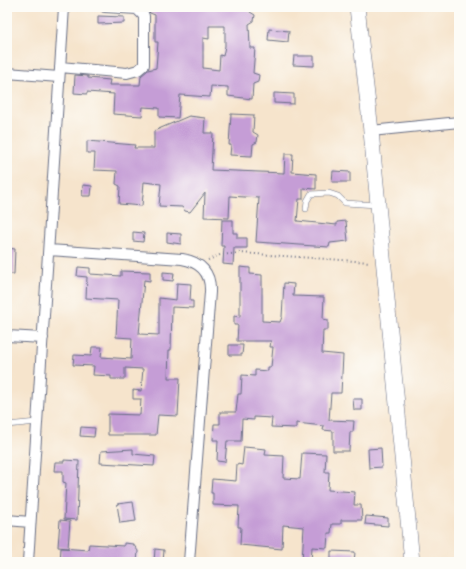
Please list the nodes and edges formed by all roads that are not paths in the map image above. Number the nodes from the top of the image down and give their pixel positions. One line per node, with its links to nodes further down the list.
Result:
1 (64, 7): 4 (street)
2 (105, 7): 4 (street)
3 (357, 7): 7 (street)
4 (59, 72): 5 (street); 10 (street)
5 (7, 73)
6 (459, 122): 7 (street)
7 (371, 131): 8 (street)
8 (378, 205): 9 (lane); 19 (street)
9 (306, 209)
10 (49, 250): 12 (street); 18 (street)
11 (7, 336): 12 (street)
12 (43, 338): 13 (street)
13 (37, 422): 14 (lane); 16 (street)
14 (7, 425)
15 (7, 520): 16 (street)
16 (30, 522): 17 (street)
17 (28, 562)
18 (188, 562)
19 (412, 562)

